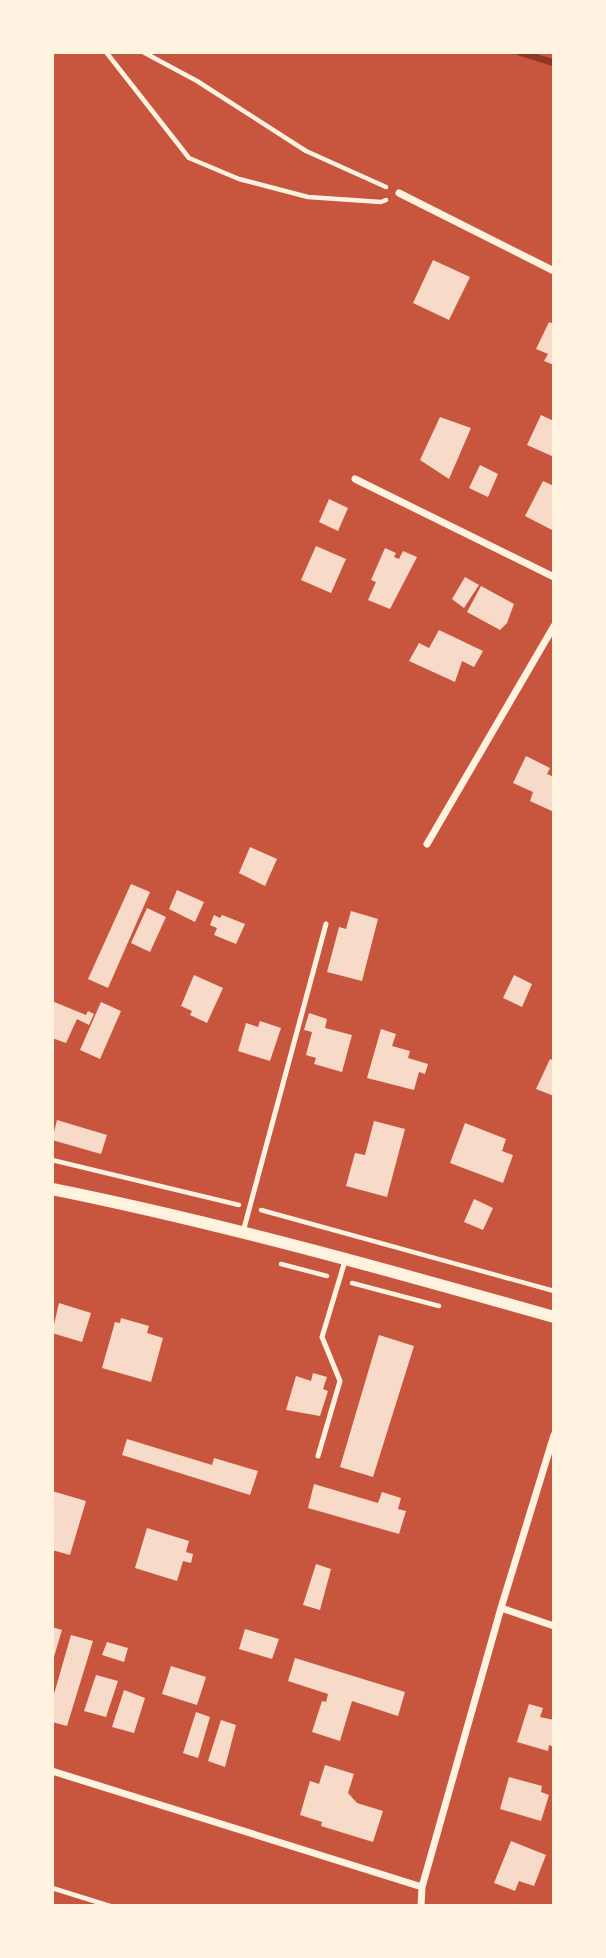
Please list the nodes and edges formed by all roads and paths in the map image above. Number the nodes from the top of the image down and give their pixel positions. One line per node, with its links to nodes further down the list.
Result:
1 (106, 52): 3 (path)
2 (143, 52): 3 (path)
3 (399, 193): 4 (street)
4 (554, 271)
5 (355, 479): 6 (street)
6 (554, 578)
7 (554, 626): 8 (street)
8 (427, 844)
9 (326, 924): 12 (lane)
10 (52, 1160): 12 (path)
11 (52, 1189): 13 (street)
12 (249, 1207): 13 (lane); 17 (path)
13 (243, 1233): 14 (street)
14 (345, 1261): 16 (lane); 19 (street)
15 (276, 1262): 16 (path)
16 (339, 1279): 18 (path); 21 (lane)
17 (554, 1291)
18 (446, 1308)
19 (554, 1317)
20 (554, 1435): 22 (street)
21 (318, 1456)
22 (500, 1608): 23 (street); 25 (street)
23 (554, 1626)
24 (52, 1771): 25 (street)
25 (422, 1886): 29 (street)
26 (52, 1888): 27 (path)
27 (94, 1903): 28 (path)
28 (110, 1906)
29 (421, 1906)

